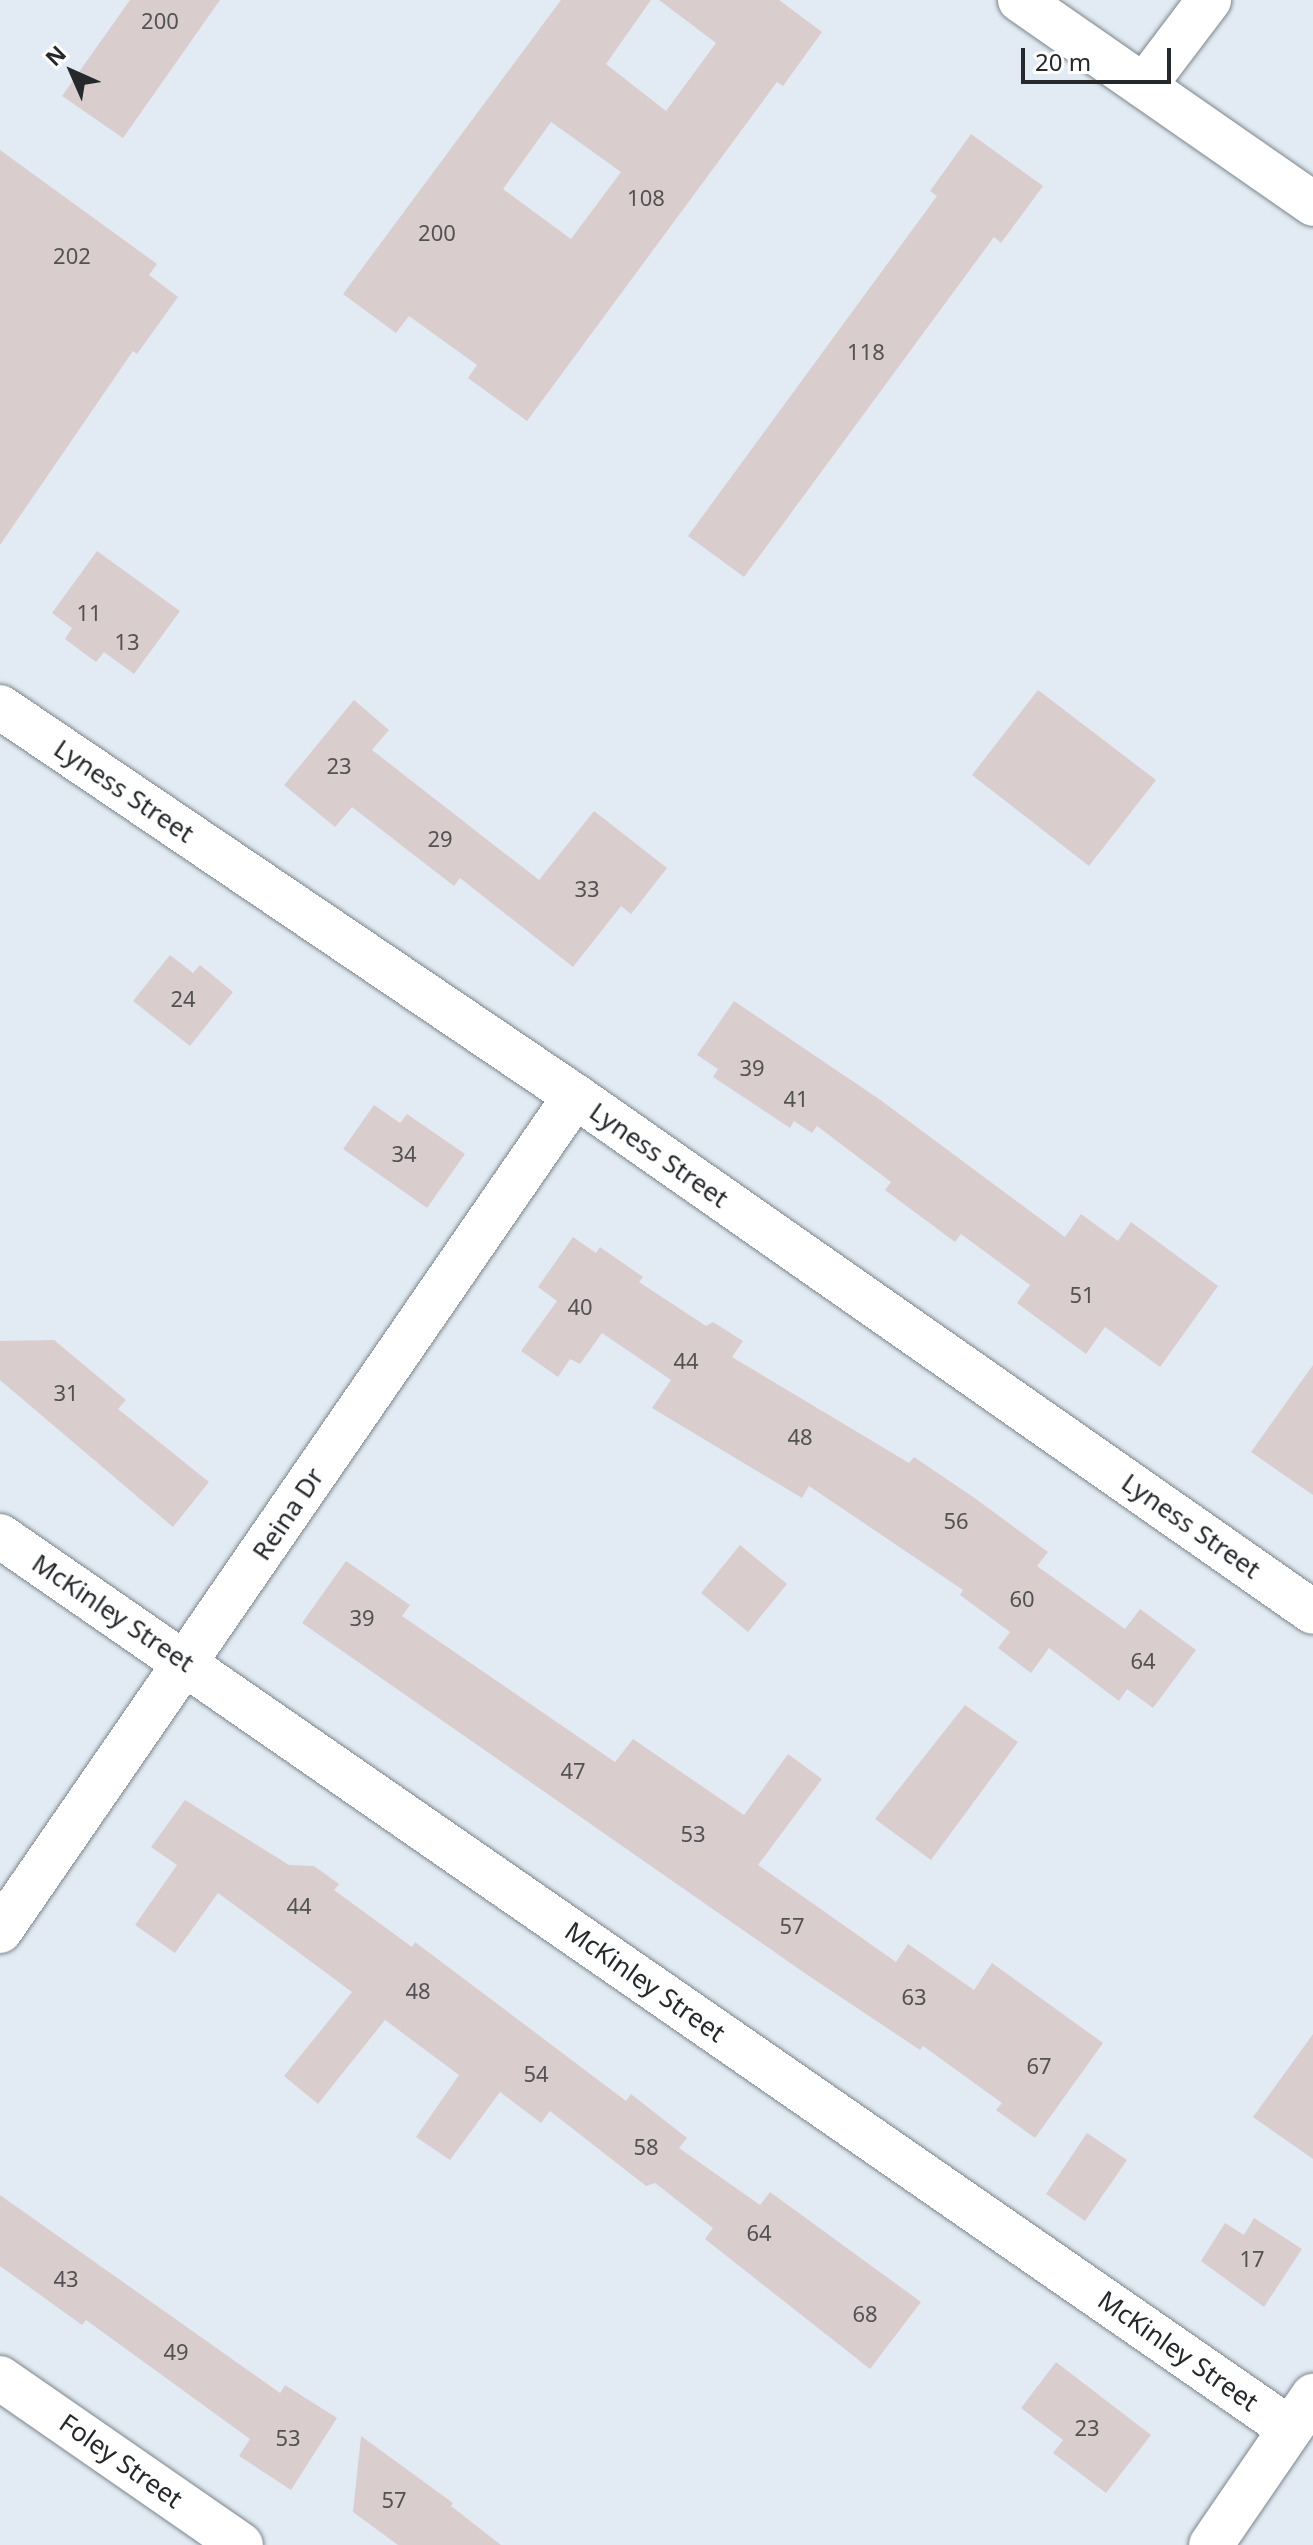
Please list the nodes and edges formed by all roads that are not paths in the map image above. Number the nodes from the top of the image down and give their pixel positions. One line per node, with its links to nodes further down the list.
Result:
1 (1020, 0): 3 (street)
2 (1209, 0): 3 (street)
3 (1144, 86): 4 (street)
4 (1313, 204)
5 (0, 707): 6 (street, Lyness Street)
6 (575, 1096): 8 (street, Lyness Street); 9 (street, Reina Dr)
7 (0, 1536): 9 (street, McKinley Street)
8 (1313, 1612)
9 (186, 1663): 10 (street, Reina Dr); 12 (street, McKinley Street)
10 (0, 1931)
11 (0, 2378): 13 (street, Foley Street)
12 (1301, 2412): 14 (street)
13 (241, 2545)
14 (1211, 2545)

